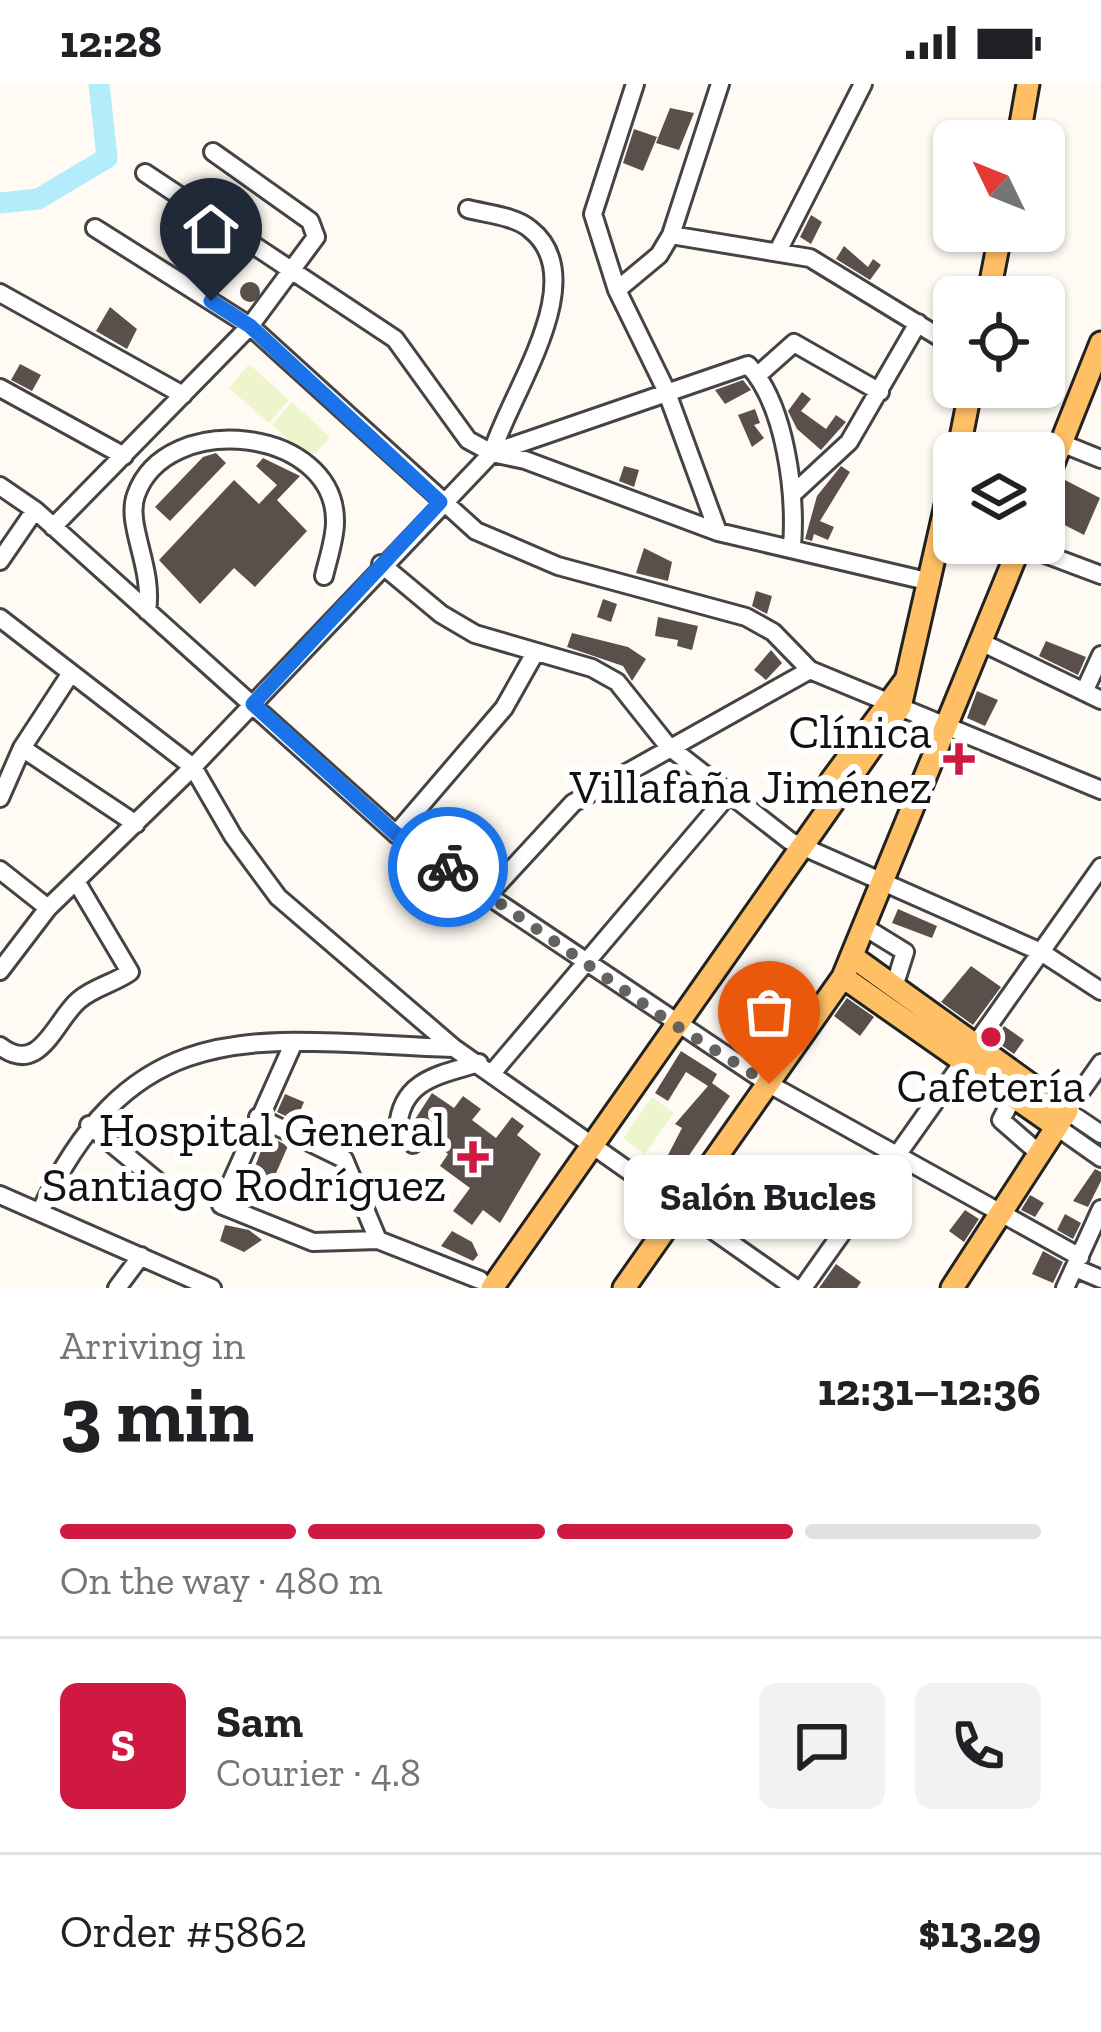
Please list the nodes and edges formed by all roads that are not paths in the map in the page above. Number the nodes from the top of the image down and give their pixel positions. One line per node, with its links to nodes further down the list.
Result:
1 (635, 84): 13 (street)
2 (720, 84): 10 (street)
3 (863, 84): 11 (street)
4 (1028, 84): 5 (main road)
5 (1022, 120)
6 (213, 152): 12 (street)
7 (145, 173): 12 (street)
8 (468, 209): 26 (street)
9 (95, 229): 16 (street)
10 (671, 235): 11 (street); 13 (street)
11 (778, 249): 15 (street)
12 (291, 273): 16 (street); 26 (street)
13 (617, 290): 21 (street)
14 (2, 299): 23 (street)
15 (918, 323): 17 (street); 22 (street)
16 (250, 326): 23 (street); 31 (street)
17 (933, 333)
18 (1101, 343): 24 (main road)
19 (758, 375): 21 (street); 22 (street); 30 (street)
20 (0, 388): 27 (street)
21 (666, 390): 26 (street); 34 (street)
22 (880, 392): 30 (street)
23 (183, 395): 27 (street)
24 (1065, 433)
25 (1065, 445): 28 (street)
26 (492, 453): 31 (street); 34 (street)
27 (124, 456): 33 (street)
28 (1101, 459)
29 (0, 486): 32 (street)
30 (795, 492): 35 (street)
31 (440, 502): 38 (street); 49 (street)
32 (35, 510): 33 (street); 36 (street)
33 (53, 527): 44 (street)
34 (718, 532): 35 (street)
35 (792, 547): 43 (street)
36 (0, 561)
37 (1065, 561): 41 (street)
38 (381, 564): 47 (street); 52 (street)
39 (935, 564): 43 (main road)
40 (1013, 564): 46 (main road)
41 (1101, 575)
42 (324, 576): 44 (street)
43 (931, 582): 53 (main road)
44 (147, 611): 52 (street)
45 (0, 618): 50 (street)
46 (982, 644): 51 (street); 54 (main road)
47 (535, 653): 55 (street); 62 (street)
48 (1101, 655): 51 (street)
49 (810, 670): 53 (street); 55 (street)
50 (70, 674): 56 (street); 57 (street)
51 (1093, 696)
52 (253, 704): 57 (street); 62 (street)
53 (892, 704): 54 (street); 63 (main road)
54 (948, 726): 58 (street); 67 (main road)
55 (668, 746): 59 (street); 68 (street)
56 (22, 748): 60 (street); 61 (street)
57 (193, 767): 61 (street); 80 (street)
58 (1101, 790)
59 (728, 795): 63 (street); 72 (street)
60 (0, 797)
61 (136, 824): 66 (street)
62 (396, 834): 68 (street)
63 (796, 844): 67 (street); 77 (main road)
64 (1101, 867): 71 (street)
65 (0, 870): 69 (street)
66 (76, 881): 69 (street); 79 (street)
67 (884, 884): 70 (main road); 71 (street)
68 (489, 894): 72 (street)
69 (48, 908): 74 (street)
70 (866, 928): 73 (main road); 75 (street)
71 (1041, 952): 76 (street); 81 (street)
72 (584, 963): 77 (street); 83 (street)
73 (848, 967): 75 (main road); 81 (main road); 84 (main road)
74 (0, 971)
75 (894, 987): 81 (main road)
76 (1101, 991)
77 (670, 1022): 84 (street); 90 (main road)
78 (294, 1042): 80 (street); 86 (street); 88 (street)
79 (0, 1046)
80 (454, 1048): 83 (street)
81 (969, 1053): 85 (main road); 87 (main road); 93 (street)
82 (1101, 1063): 87 (street)
83 (486, 1067): 90 (street); 91 (street)
84 (769, 1084): 93 (street); 97 (main road)
85 (1013, 1097): 87 (main road); 92 (street)
86 (258, 1117): 101 (street); 101 (street)
87 (1062, 1119): 89 (street); 92 (main road); 94 (street)
88 (88, 1125): 95 (street); 99 (street)
89 (1101, 1134)
90 (587, 1140): 97 (street); 105 (main road)
91 (413, 1144)
92 (1040, 1154): 100 (main road)
93 (896, 1156): 100 (street); 109 (street)
94 (1101, 1158)
95 (156, 1180)
96 (0, 1195): 99 (street)
97 (682, 1208): 108 (main road); 109 (street)
98 (1101, 1209): 103 (street)
99 (40, 1212): 102 (street)
100 (1000, 1216): 103 (street); 110 (main road)
101 (378, 1240): 105 (street)
102 (141, 1256): 106 (street); 107 (street)
103 (1077, 1262): 104 (street); 111 (street)
104 (1101, 1280)
105 (482, 1285)
106 (117, 1288)
107 (212, 1288)
108 (624, 1288)
109 (799, 1288)
110 (952, 1288)
111 (1065, 1288)

